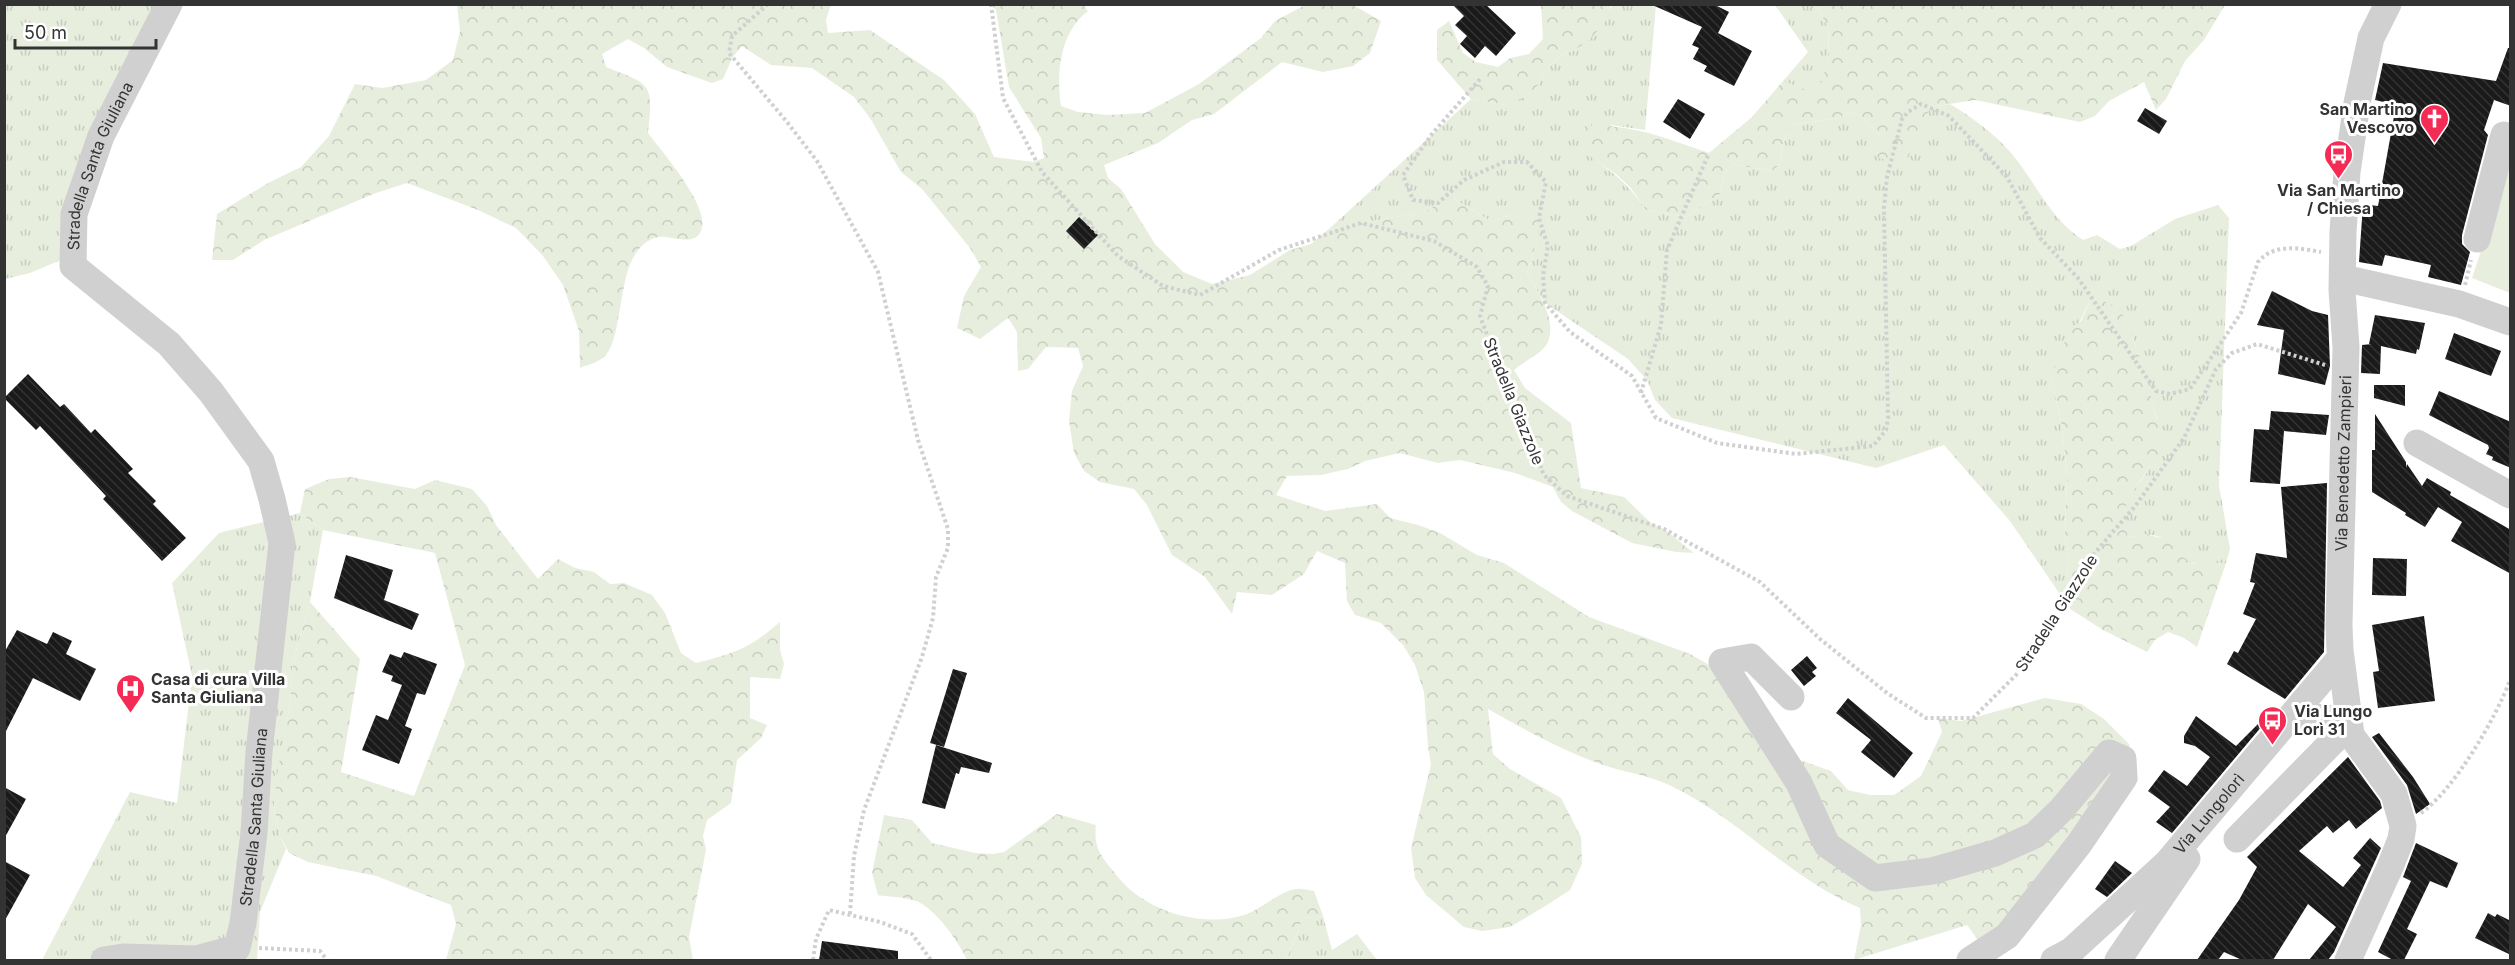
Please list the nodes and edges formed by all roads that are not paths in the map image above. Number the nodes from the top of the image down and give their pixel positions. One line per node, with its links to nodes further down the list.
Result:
1 (169, 4): 15 (street, Stradella Santa Giuliana)
2 (2388, 4): 5 (street, Via Benedetto Zampieri)
3 (2511, 138): 4 (street)
4 (2477, 239)
5 (2343, 266): 6 (street); 9 (street, Via Benedetto Zampieri)
6 (2511, 322)
7 (2417, 443): 8 (street)
8 (2511, 495)
9 (2338, 656): 11 (street, Via Benedetto Zampieri); 12 (street, Via Benedetto Zampieri); 14 (street, Via Lungolorì)
10 (1791, 697): 16 (street)
11 (2308, 718): 12 (street); 17 (street, Via Lungolorì)
12 (2348, 732): 13 (street); 18 (street, Via Benedetto Zampieri)
13 (2237, 838)
14 (2062, 956)
15 (104, 960)
16 (1970, 960)
17 (2118, 960)
18 (2348, 960)

